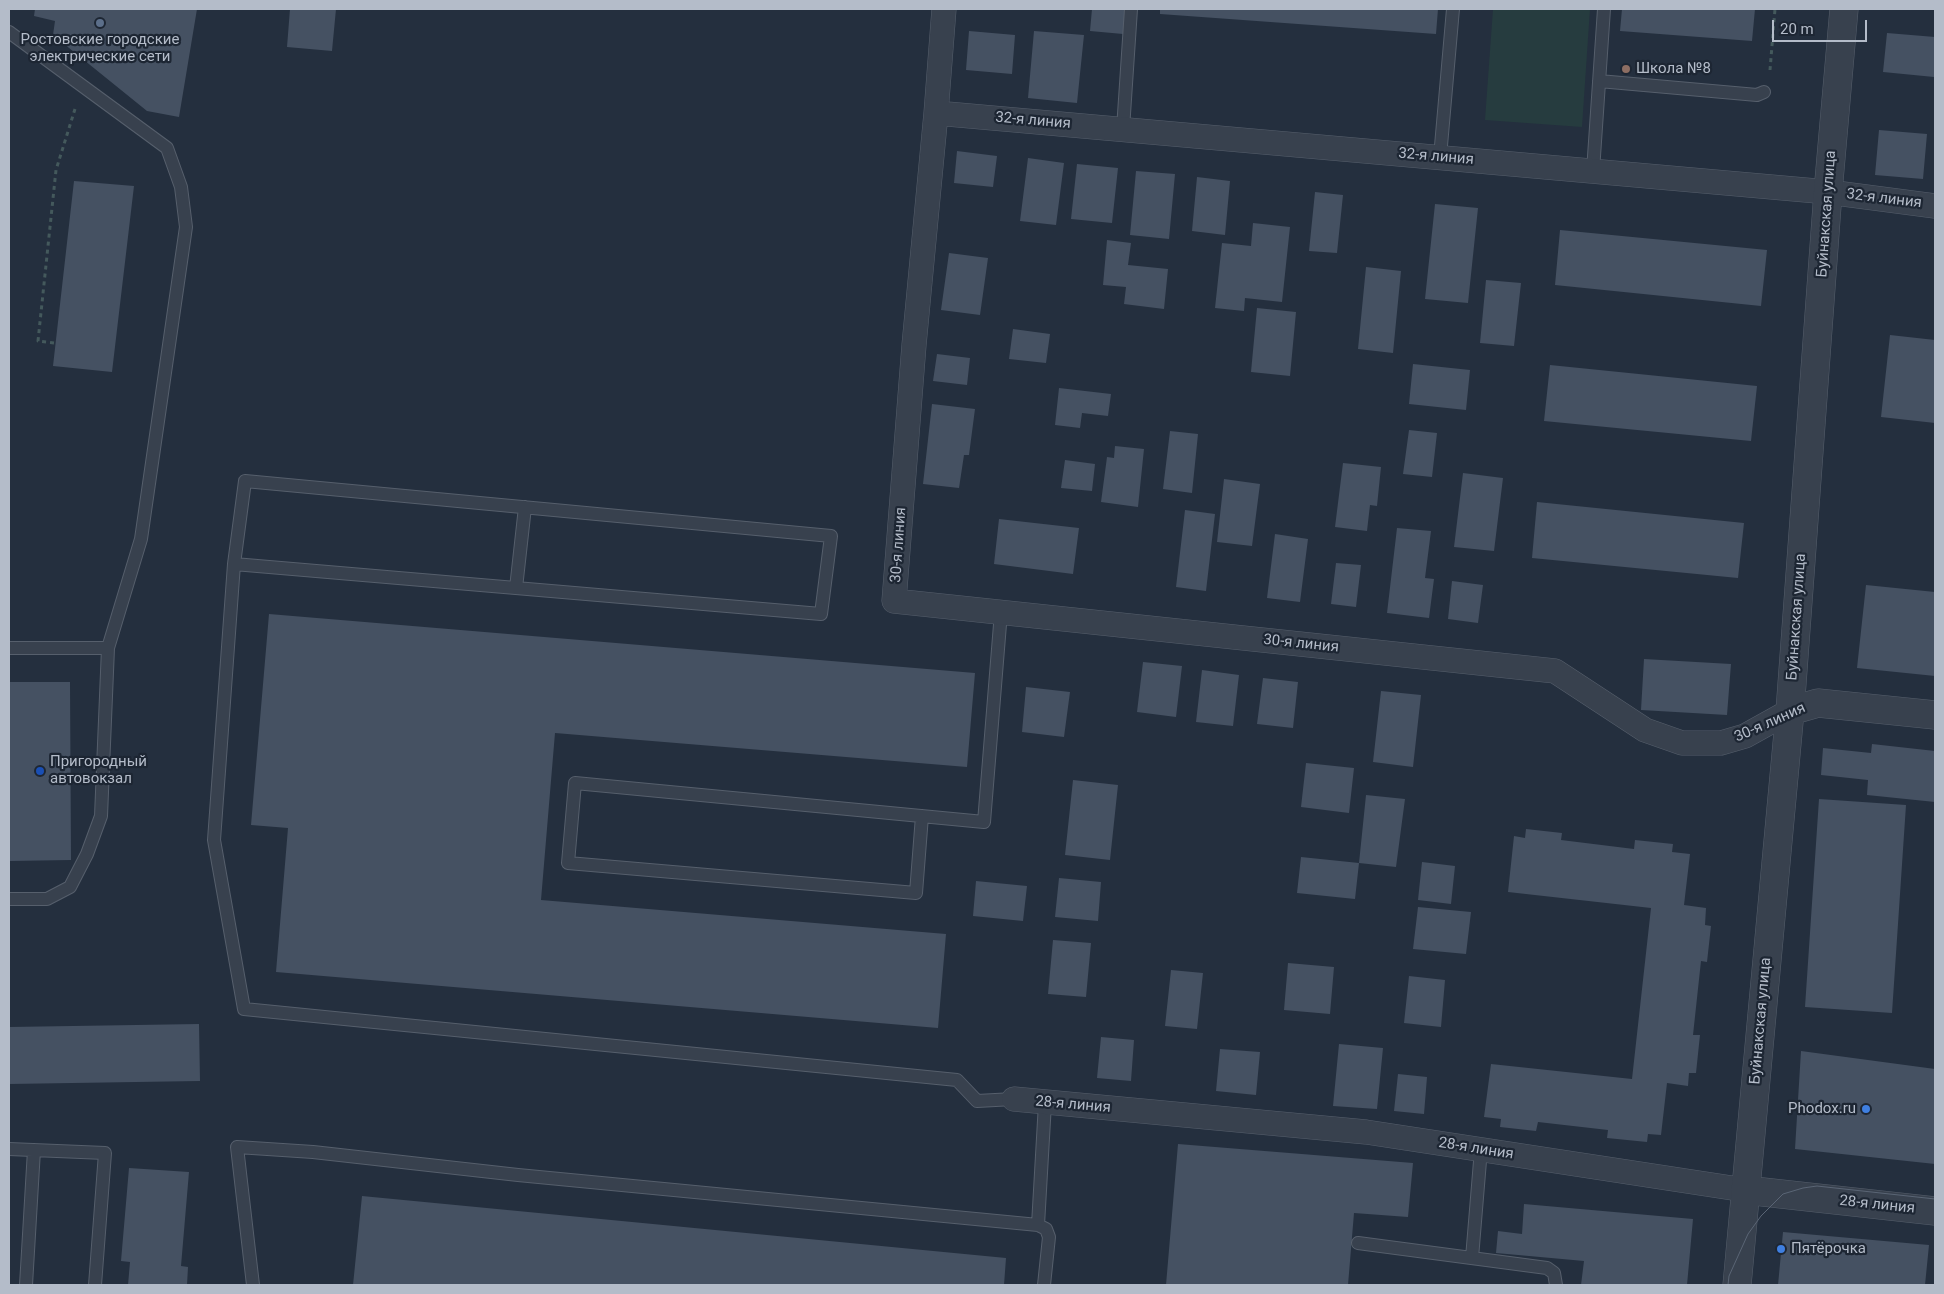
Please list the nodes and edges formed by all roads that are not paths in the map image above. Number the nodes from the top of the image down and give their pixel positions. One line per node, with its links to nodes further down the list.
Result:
1 (944, 9): 9 (street)
2 (1131, 9): 10 (lane)
3 (1453, 9): 11 (lane)
4 (1604, 9): 7 (lane)
5 (1844, 9): 13 (street, Буйнакская улица)
6 (9, 32): 20 (lane)
7 (1599, 81): 8 (lane); 12 (lane)
8 (1764, 92)
9 (936, 112): 10 (street, 32-я линия); 18 (street, 30-я линия)
10 (1123, 129): 11 (street, 32-я линия)
11 (1440, 157): 12 (street, 32-я линия)
12 (1593, 171): 13 (street, 32-я линия)
13 (1828, 192): 14 (street, 32-я линия); 21 (street, Буйнакская улица)
14 (1935, 206)
15 (525, 507): 16 (lane); 17 (lane); 17 (lane)
16 (234, 564): 17 (lane); 25 (lane)
17 (516, 588)
18 (1001, 612): 21 (street, 30-я линия); 23 (lane)
19 (9, 648): 20 (lane)
20 (108, 648): 24 (lane)
21 (1790, 711): 22 (street, 30-я линия); 30 (street, Буйнакская улица)
22 (1935, 715)
23 (922, 816): 23 (lane)
24 (9, 899)
25 (1014, 1100): 26 (street, 28-я линия)
26 (1044, 1102): 28 (street, 28-я линия); 32 (lane)
27 (9, 1149): 29 (lane)
28 (1481, 1149): 30 (street, 28-я линия); 34 (lane)
29 (34, 1150): 35 (lane); 36 (lane)
30 (1745, 1190): 31 (street, 28-я линия); 40 (street, Буйнакская улица)
31 (1935, 1211)
32 (1038, 1225): 37 (lane); 38 (lane)
33 (1358, 1243): 34 (lane)
34 (1472, 1258): 39 (lane)
35 (26, 1285)
36 (95, 1285)
37 (254, 1285)
38 (1044, 1285)
39 (1556, 1285)
40 (1737, 1285)

